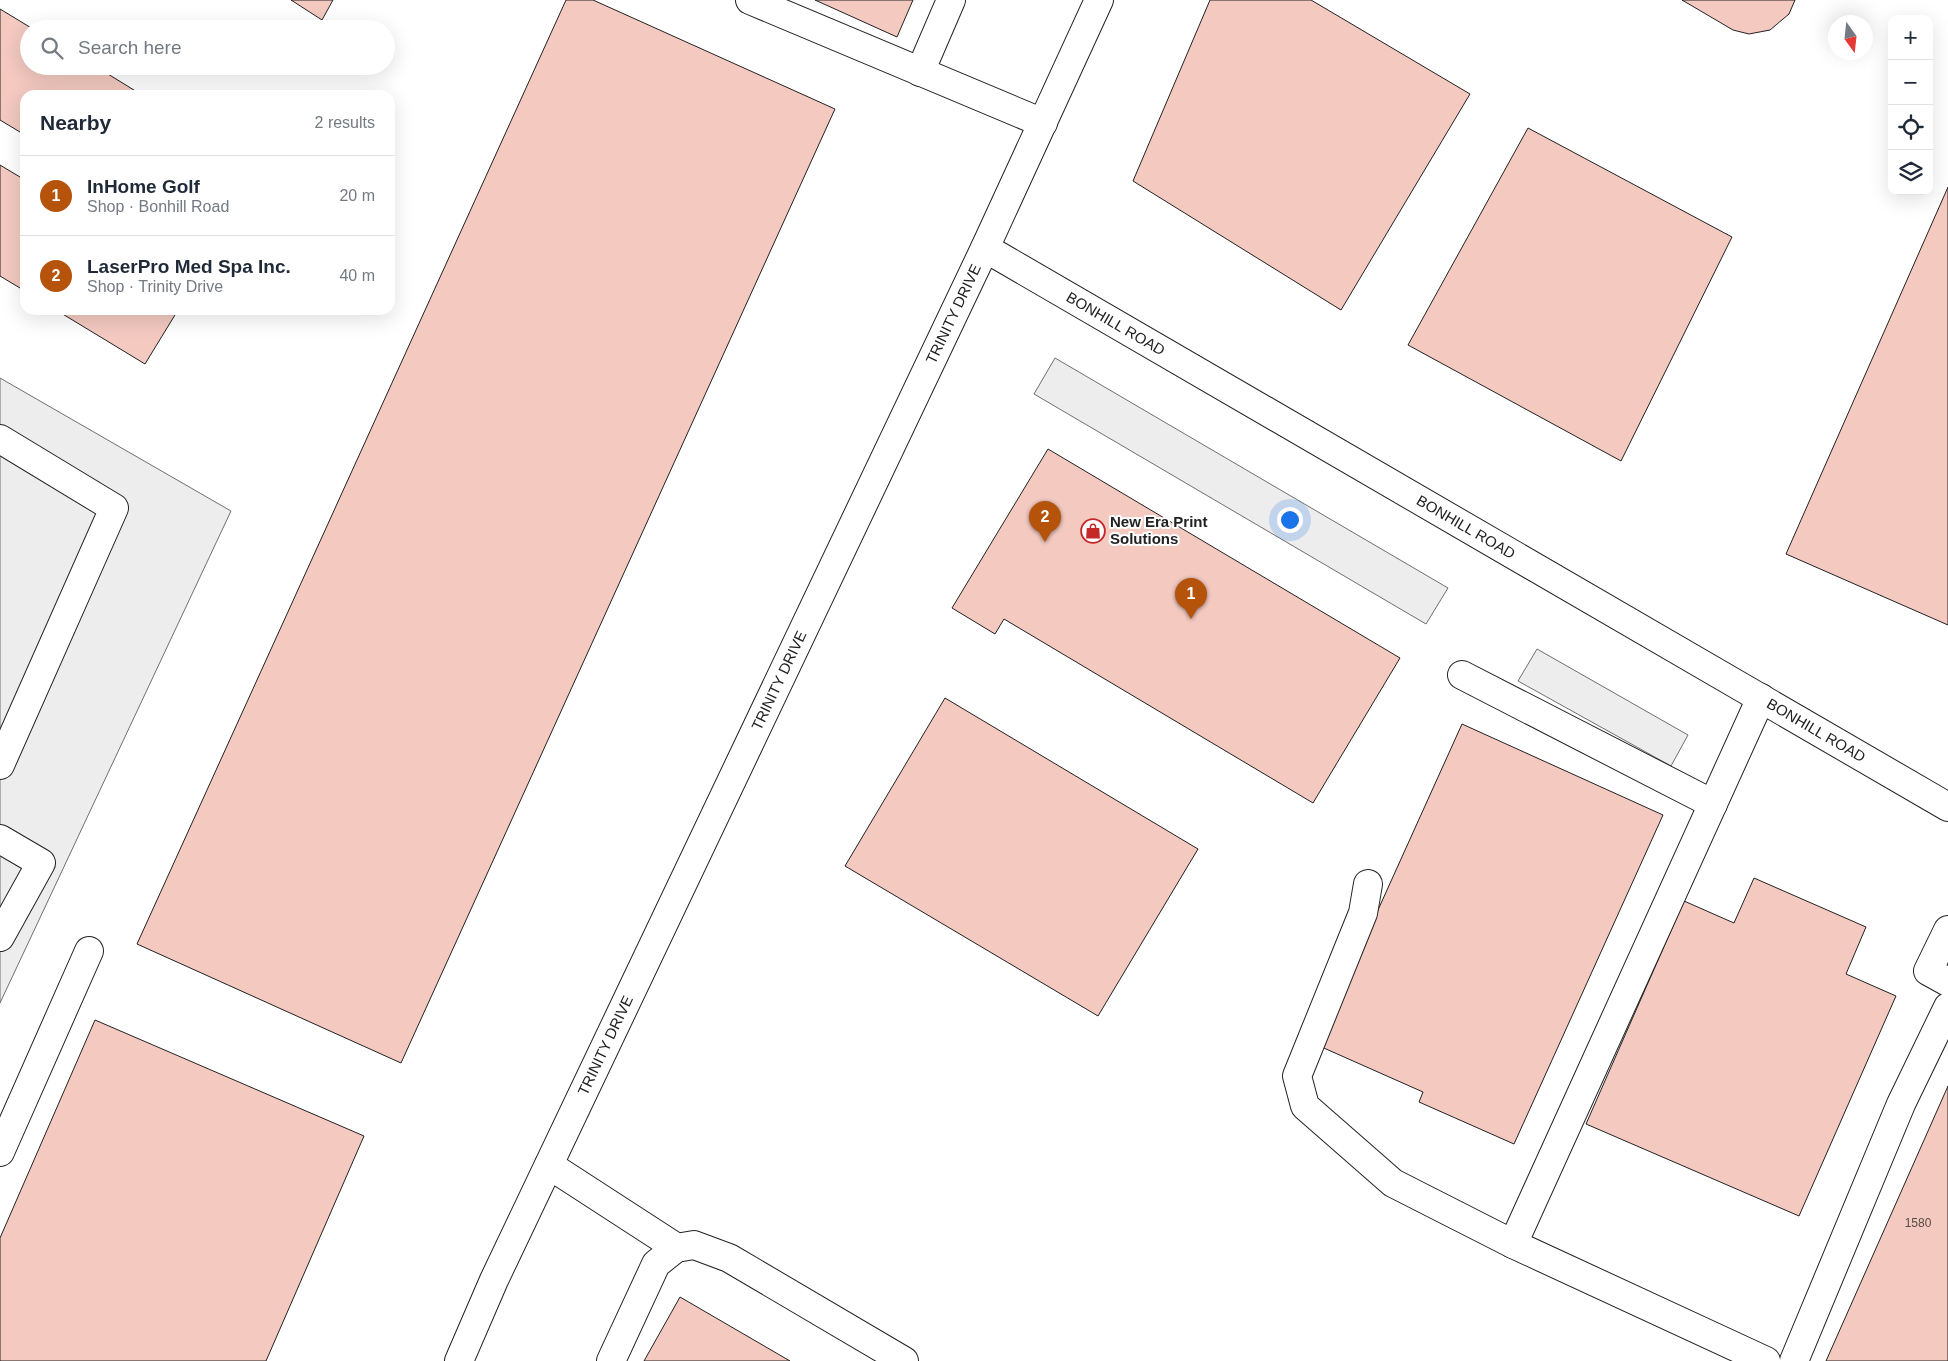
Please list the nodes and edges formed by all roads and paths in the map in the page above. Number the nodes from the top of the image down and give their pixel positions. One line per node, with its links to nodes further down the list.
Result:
1 (750, 0): 4 (street)
2 (951, 0): 4 (street)
3 (1099, 0): 5 (street, TRINITY DRIVE)
4 (920, 72): 5 (street)
5 (1042, 124): 6 (street, TRINITY DRIVE)
6 (985, 248): 9 (street, BONHILL ROAD); 21 (street, TRINITY DRIVE)
7 (0, 439): 10 (street)
8 (1462, 675): 11 (street)
9 (1761, 698): 11 (street); 12 (street, BONHILL ROAD)
10 (0, 765)
11 (1713, 804): 22 (street)
12 (1948, 807)
13 (0, 839): 16 (street)
14 (1368, 884): 22 (street)
15 (1948, 930): 18 (street)
16 (0, 937)
17 (89, 951): 20 (street)
18 (1948, 982)
19 (1948, 1007): 28 (street)
20 (0, 1152)
21 (549, 1165): 23 (street); 24 (street, TRINITY DRIVE)
22 (1513, 1244): 27 (street)
23 (677, 1248): 25 (street); 26 (street)
24 (459, 1361)
25 (611, 1361)
26 (904, 1361)
27 (1766, 1361)
28 (1794, 1361)

